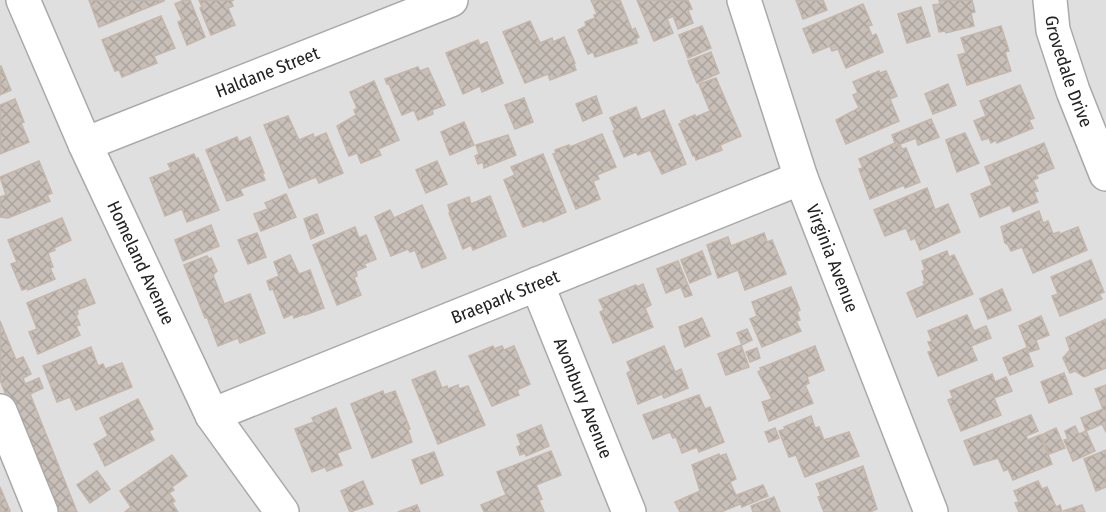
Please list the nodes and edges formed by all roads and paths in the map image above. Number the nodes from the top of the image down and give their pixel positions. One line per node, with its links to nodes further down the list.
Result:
1 (23, 0): 5 (street, Homeland Avenue)
2 (451, 0): 5 (street, Haldane Street)
3 (744, 0): 7 (street, Virginia Avenue)
4 (1050, 0): 6 (street, Grovedale Drive)
5 (86, 144): 10 (street, Homeland Avenue)
6 (1106, 174)
7 (801, 178): 8 (street, Braepark Street); 14 (street, Virginia Avenue)
8 (537, 284): 10 (street, Braepark Street); 13 (street, Avonbury Avenue)
9 (0, 411): 11 (street)
10 (212, 415): 12 (street, Homeland Avenue)
11 (41, 512)
12 (282, 512)
13 (629, 512)
14 (931, 512)

